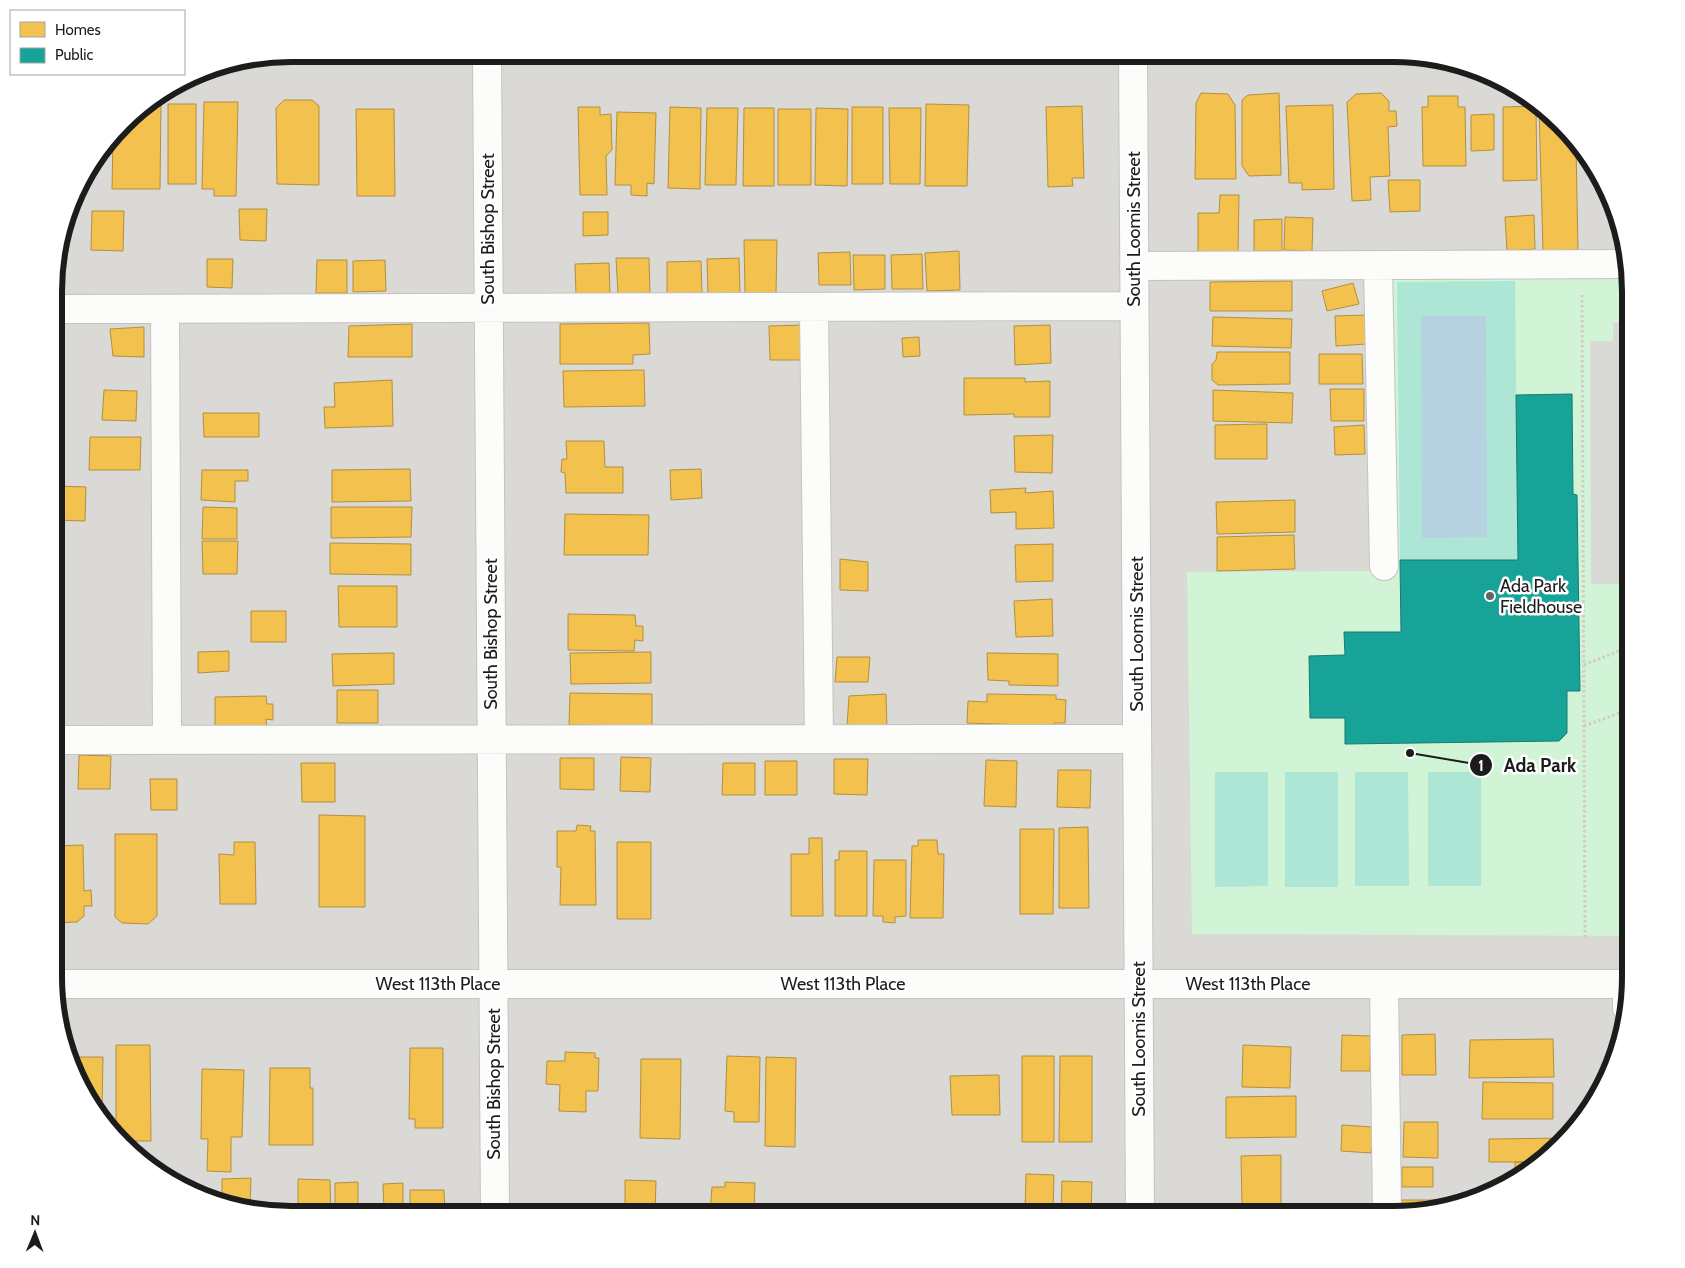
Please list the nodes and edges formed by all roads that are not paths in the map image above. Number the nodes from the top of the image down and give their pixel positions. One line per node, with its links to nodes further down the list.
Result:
1 (487, 62): 9 (street, South Bishop Street)
2 (1133, 62): 5 (street, South Loomis Street)
3 (1621, 264): 4 (street)
4 (1378, 265): 5 (street); 11 (street)
5 (1134, 266): 6 (street, South Loomis Street)
6 (1134, 306): 7 (street); 14 (street, South Loomis Street)
7 (814, 307): 9 (street); 13 (street)
8 (165, 308): 9 (street); 10 (street); 16 (street)
9 (489, 308): 12 (street, South Bishop Street)
10 (62, 309)
11 (1384, 566)
12 (492, 738): 13 (street); 16 (street); 18 (street, South Bishop Street)
13 (819, 739): 14 (street)
14 (1137, 739): 19 (street, South Loomis Street)
15 (62, 740): 16 (street)
16 (167, 740)
17 (62, 984): 18 (street, West 113th Place)
18 (494, 984): 19 (street, West 113th Place); 22 (street, South Bishop Street)
19 (1139, 984): 20 (street, West 113th Place); 23 (street, South Loomis Street)
20 (1384, 984): 21 (street, West 113th Place); 24 (street)
21 (1622, 992)
22 (495, 1206)
23 (1140, 1206)
24 (1387, 1206)

